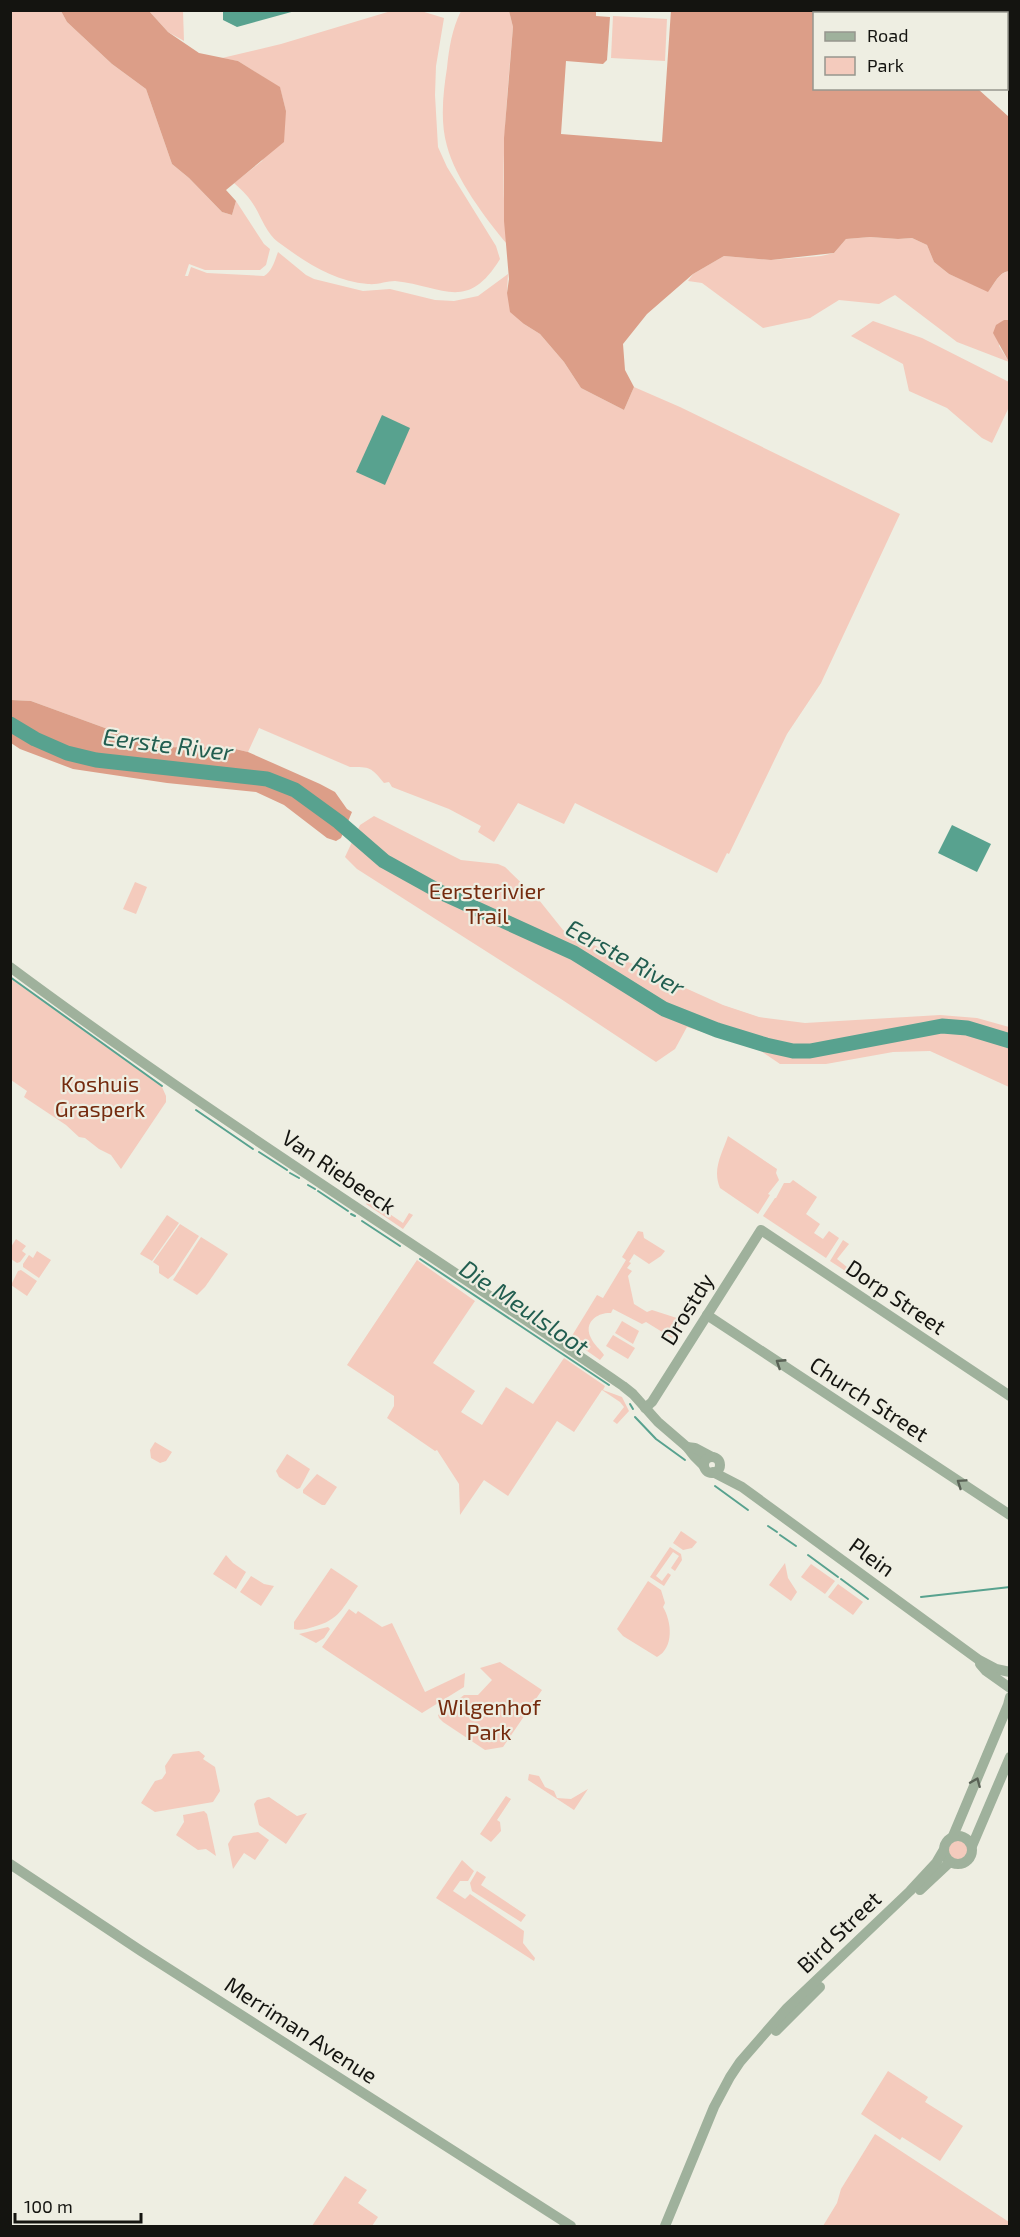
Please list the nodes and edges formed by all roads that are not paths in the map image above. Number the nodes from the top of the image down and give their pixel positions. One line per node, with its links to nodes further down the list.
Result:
1 (10, 967): 5 (street, Van Riebeeck)
2 (761, 1230): 3 (street, Drostdy); 4 (street, Dorp Street)
3 (707, 1315): 5 (street, Drostdy); 6 (street, Church Street, one-way to 3)
4 (1010, 1396)
5 (645, 1408): 7 (street, Plein)
6 (1010, 1515)
7 (978, 1660): 8 (street, Plein); 9 (street, Plein)
8 (1010, 1672)
9 (1010, 1688)
10 (1010, 1697): 12 (street, one-way to 10)
11 (1010, 1757): 13 (street)
12 (953, 1836): 13 (street); 14 (street)
13 (972, 1846): 15 (street)
14 (943, 1851): 15 (street); 17 (street, Bird Street)
15 (950, 1862): 17 (street, Bird Street)
16 (10, 1864): 18 (street, Merriman Avenue)
17 (760, 2040): 19 (street, Bird Street)
18 (571, 2226)
19 (665, 2226)

